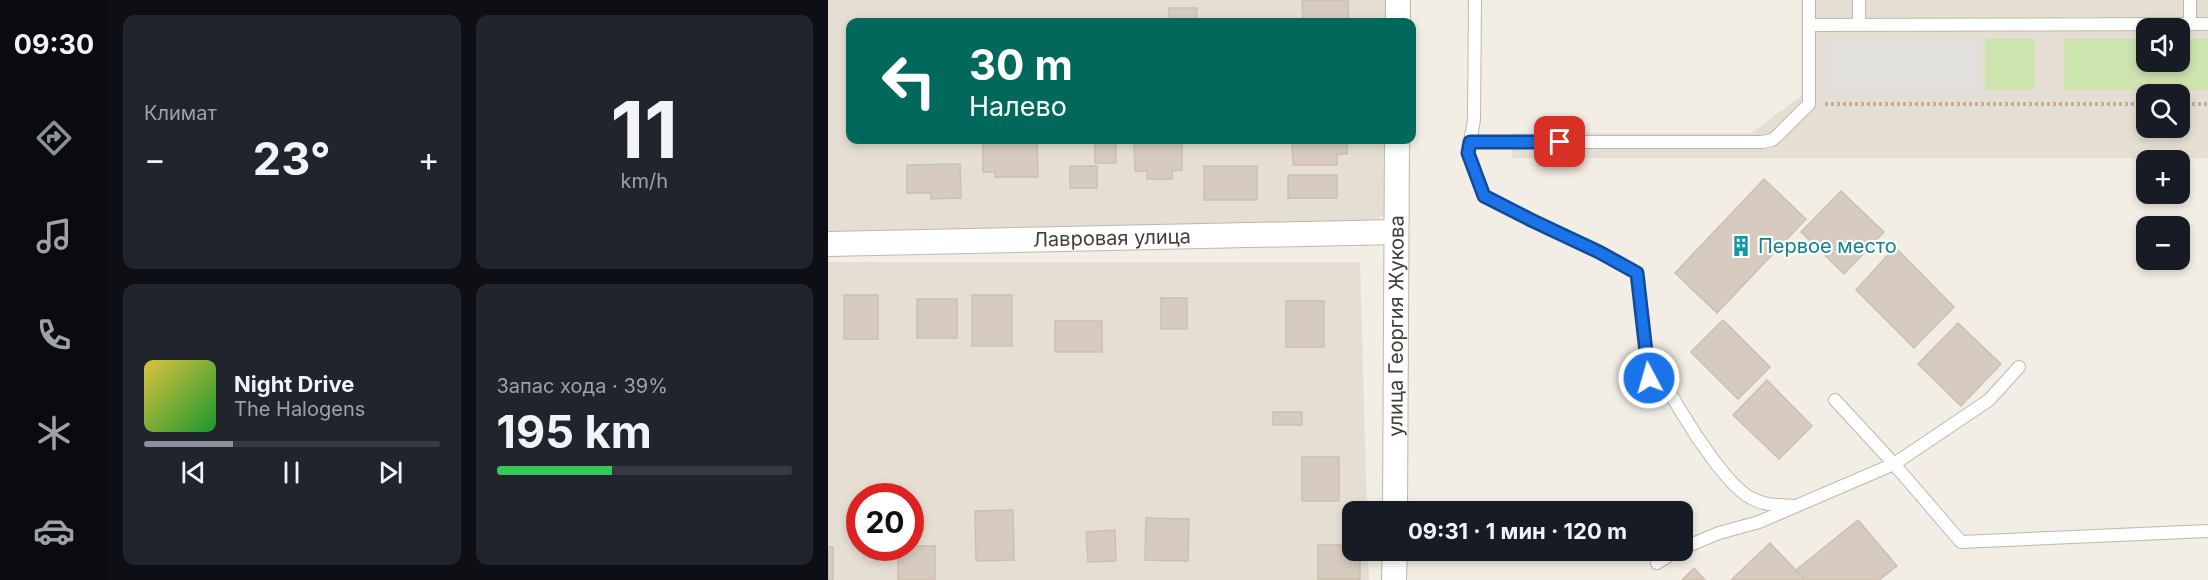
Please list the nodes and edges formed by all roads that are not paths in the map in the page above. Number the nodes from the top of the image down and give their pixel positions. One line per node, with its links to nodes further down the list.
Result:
1 (1398, 0): 6 (street)
2 (1475, 0): 13 (lane)
3 (1809, 0): 12 (lane)
4 (1859, 0): 8 (lane)
5 (2190, 0): 7 (lane)
6 (1398, 18)
7 (2190, 18)
8 (1859, 24): 9 (lane); 12 (lane)
9 (2136, 24)
10 (2190, 24): 11 (lane)
11 (2208, 24)
12 (1809, 25): 13 (lane)
13 (1470, 142): 21 (lane)
14 (1397, 144): 15 (street, улица Георгия Жукова)
15 (1396, 232): 16 (street, Лавровая улица); 20 (street, улица Георгия Жукова)
16 (828, 244)
17 (2019, 367): 19 (lane)
18 (1835, 400): 19 (lane)
19 (1894, 464): 21 (lane); 22 (lane)
20 (1395, 501)
21 (1796, 506): 23 (lane)
22 (2208, 531)
23 (1693, 544)
24 (1395, 561): 27 (street)
25 (1660, 561): 26 (lane)
26 (1657, 563)
27 (1395, 580)

